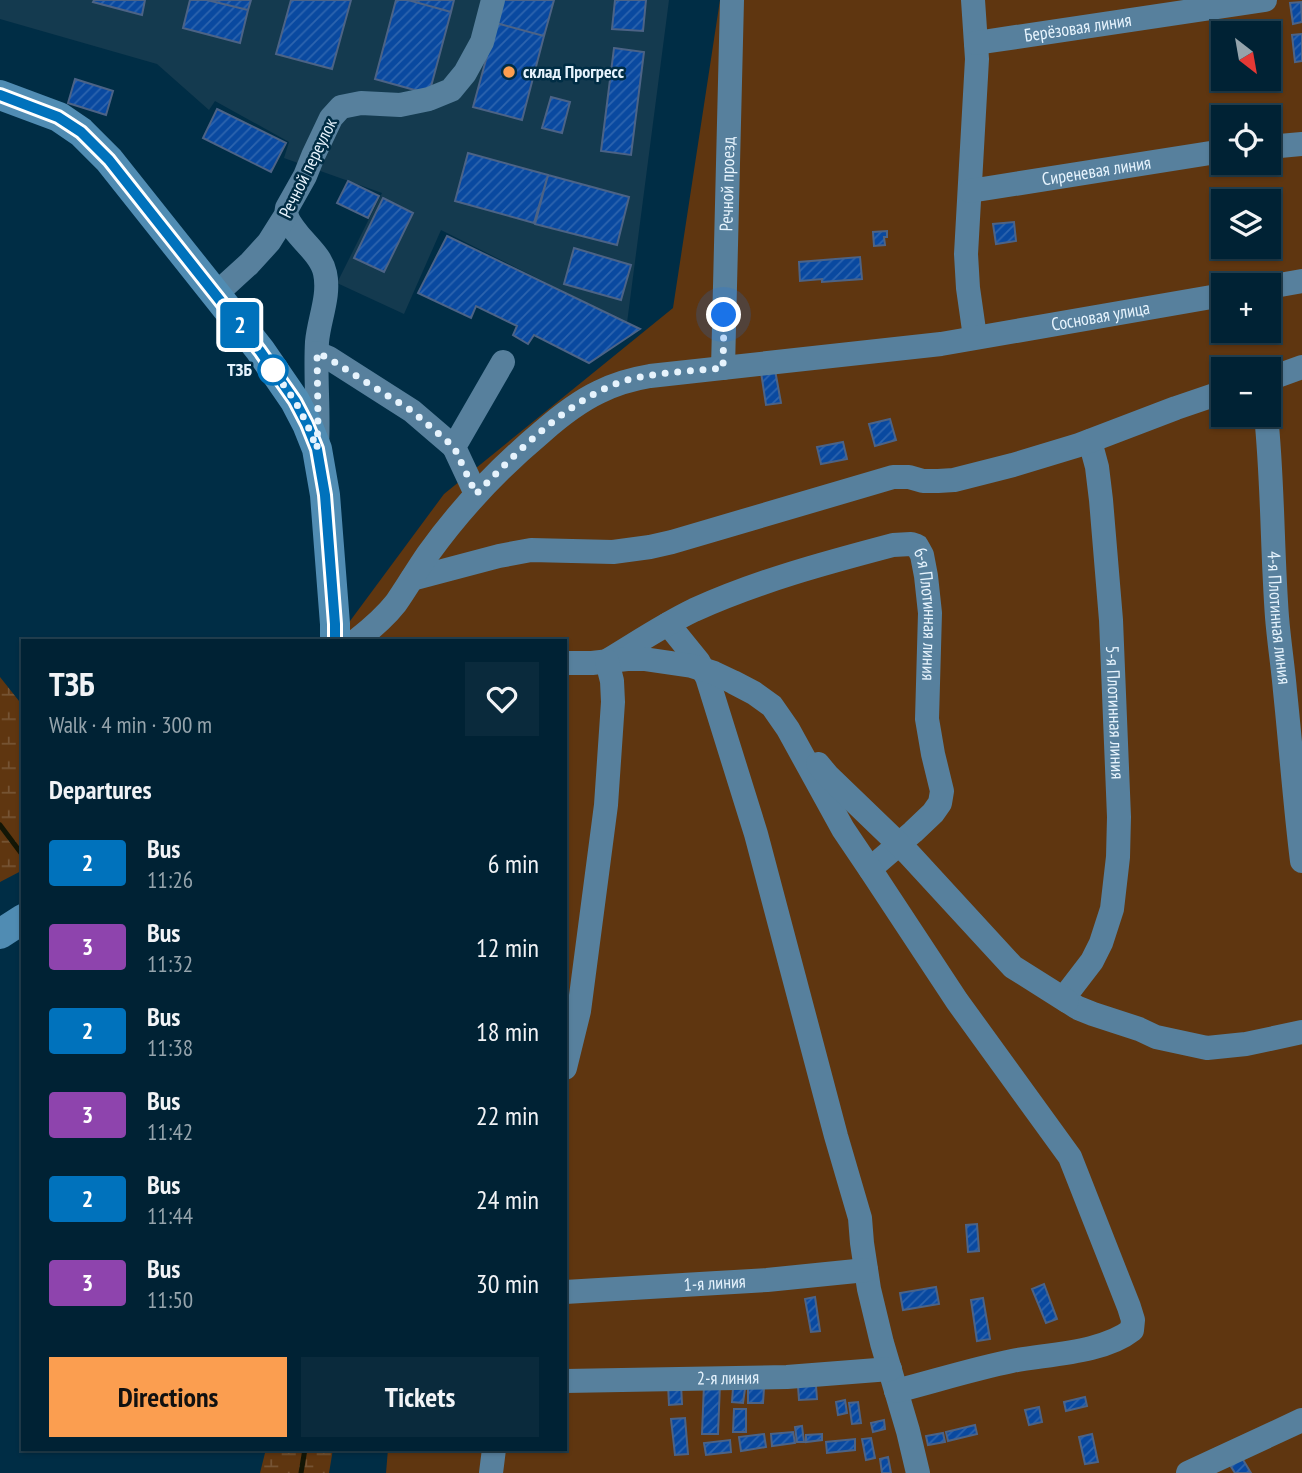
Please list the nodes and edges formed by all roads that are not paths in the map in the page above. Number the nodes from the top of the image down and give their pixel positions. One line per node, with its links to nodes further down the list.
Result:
1 (493, 0): 11 (street, Речной переулок)
2 (732, 0): 20 (street, Речной проезд)
3 (973, 0): 5 (street)
4 (1265, 0): 5 (street, Берёзовая линия)
5 (976, 43): 10 (street)
6 (0, 95): 14 (main road)
7 (1302, 144): 8 (street)
8 (1281, 146)
9 (1211, 153): 10 (street, Сиреневая линия)
10 (970, 191): 16 (street)
11 (286, 215): 14 (street, Речной переулок); 17 (street)
12 (1302, 281): 13 (street)
13 (1281, 285)
14 (216, 294): 26 (main road)
15 (1211, 297): 16 (street, Сосновая улица)
16 (975, 337): 20 (street, Сосновая улица)
17 (317, 353): 25 (street); 26 (street)
18 (503, 362): 25 (street)
19 (1302, 367): 21 (street)
20 (723, 368): 27 (street, Сосновая улица)
21 (1281, 375)
22 (1211, 396): 24 (street)
23 (1267, 427): 37 (street, 4-я Плотинная линия)
24 (1090, 441): 28 (street); 41 (street, 5-я Плотинная линия)
25 (454, 447): 27 (street)
26 (317, 449): 30 (main road)
27 (476, 494): 28 (street, Сосновая улица)
28 (412, 579): 31 (street, Сосновая улица)
29 (668, 624): 32 (street); 34 (street); 36 (street, 6-я Плотинная линия)
30 (335, 639)
31 (358, 639)
32 (607, 661): 33 (street); 34 (street); 43 (street)
33 (567, 663)
34 (703, 669): 35 (street); 44 (street)
35 (789, 729): 36 (street); 38 (street)
36 (900, 844): 38 (street); 41 (street)
37 (1302, 861)
38 (870, 869): 46 (street, 2-я линия)
39 (21, 920): 40 (main road)
40 (0, 934)
41 (1067, 1001): 42 (street)
42 (1302, 1032)
43 (567, 1060)
44 (866, 1270): 45 (street, 1-я линия); 46 (street)
45 (567, 1292)
46 (893, 1380): 47 (street, 2-я линия); 51 (street)
47 (567, 1381)
48 (1302, 1420): 52 (street)
49 (494, 1451): 50 (street)
50 (491, 1473)
51 (918, 1473)
52 (1188, 1473)

